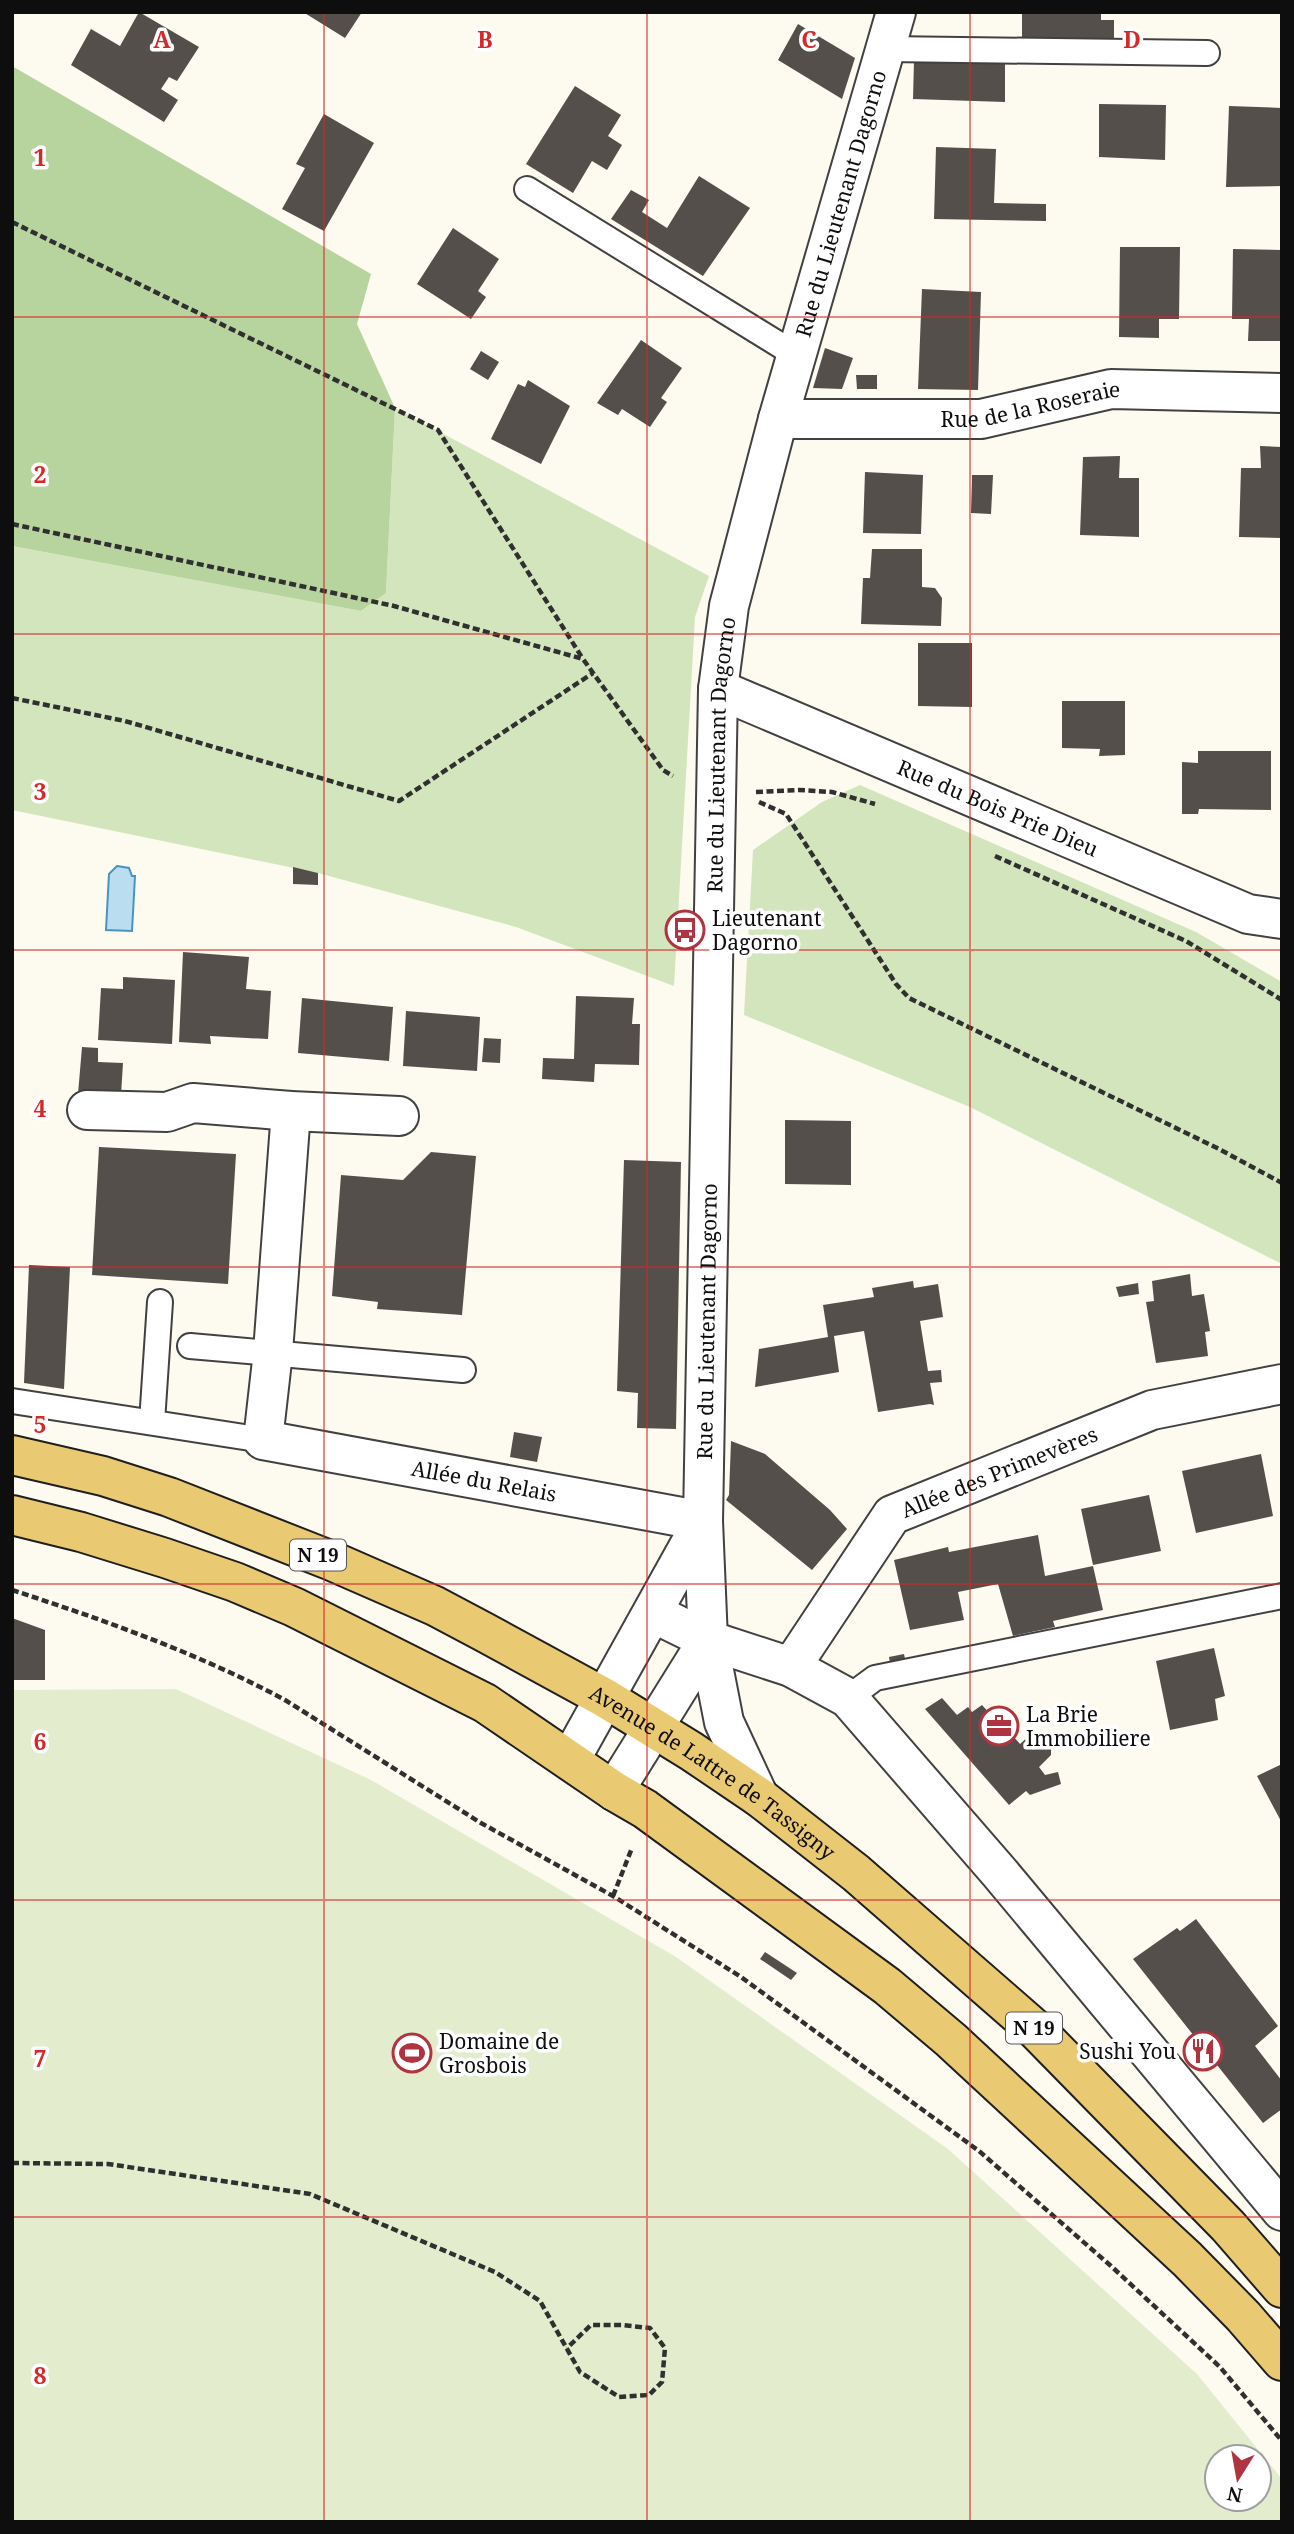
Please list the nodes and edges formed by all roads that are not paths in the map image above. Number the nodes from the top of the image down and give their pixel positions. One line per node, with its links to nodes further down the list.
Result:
1 (896, 12): 2 (street, Rue du Lieutenant Dagorno)
2 (886, 49): 3 (lane); 5 (street, Rue du Lieutenant Dagorno)
3 (1207, 53)
4 (527, 189): 5 (lane)
5 (796, 355): 7 (street, Rue du Lieutenant Dagorno)
6 (1282, 393): 7 (street, Rue de la Roseraie)
7 (778, 419): 8 (street, Rue du Lieutenant Dagorno)
8 (719, 689): 9 (street, Rue du Bois Prie Dieu); 23 (street, Rue du Lieutenant Dagorno)
9 (1282, 919)
10 (87, 1110): 11 (street)
11 (291, 1111): 12 (street); 15 (street)
12 (399, 1116)
13 (160, 1302): 19 (lane)
14 (190, 1346): 15 (lane)
15 (273, 1352): 16 (lane); 20 (street)
16 (463, 1370)
17 (1282, 1384): 27 (street, Allée des Primevères)
18 (12, 1401): 19 (lane, Allée du Relais)
19 (152, 1422): 20 (lane, Allée du Relais)
20 (263, 1440): 23 (street, Allée du Relais)
21 (12, 1455): 28 (main road, Avenue de Lattre de Tassigny / N 19)
22 (12, 1515): 31 (main road)
23 (703, 1521): 25 (street); 26 (street, Rue du Lieutenant Dagorno)
24 (1282, 1595): 29 (lane)
25 (653, 1613): 26 (street); 28 (street)
26 (708, 1640): 27 (street); 30 (street); 33 (street, Rue du Lieutenant Dagorno)
27 (791, 1667): 29 (street)
28 (605, 1698): 30 (main road, Avenue de Lattre de Tassigny / N 19); 31 (street)
29 (848, 1698): 34 (street)
30 (653, 1729): 32 (street); 33 (main road, Avenue de Lattre de Tassigny / N 19)
31 (570, 1760): 32 (main road)
32 (614, 1791): 36 (main road)
33 (760, 1797): 35 (main road, Avenue de Lattre de Tassigny / N 19)
34 (1282, 2211)
35 (1282, 2288)
36 (1282, 2361)

